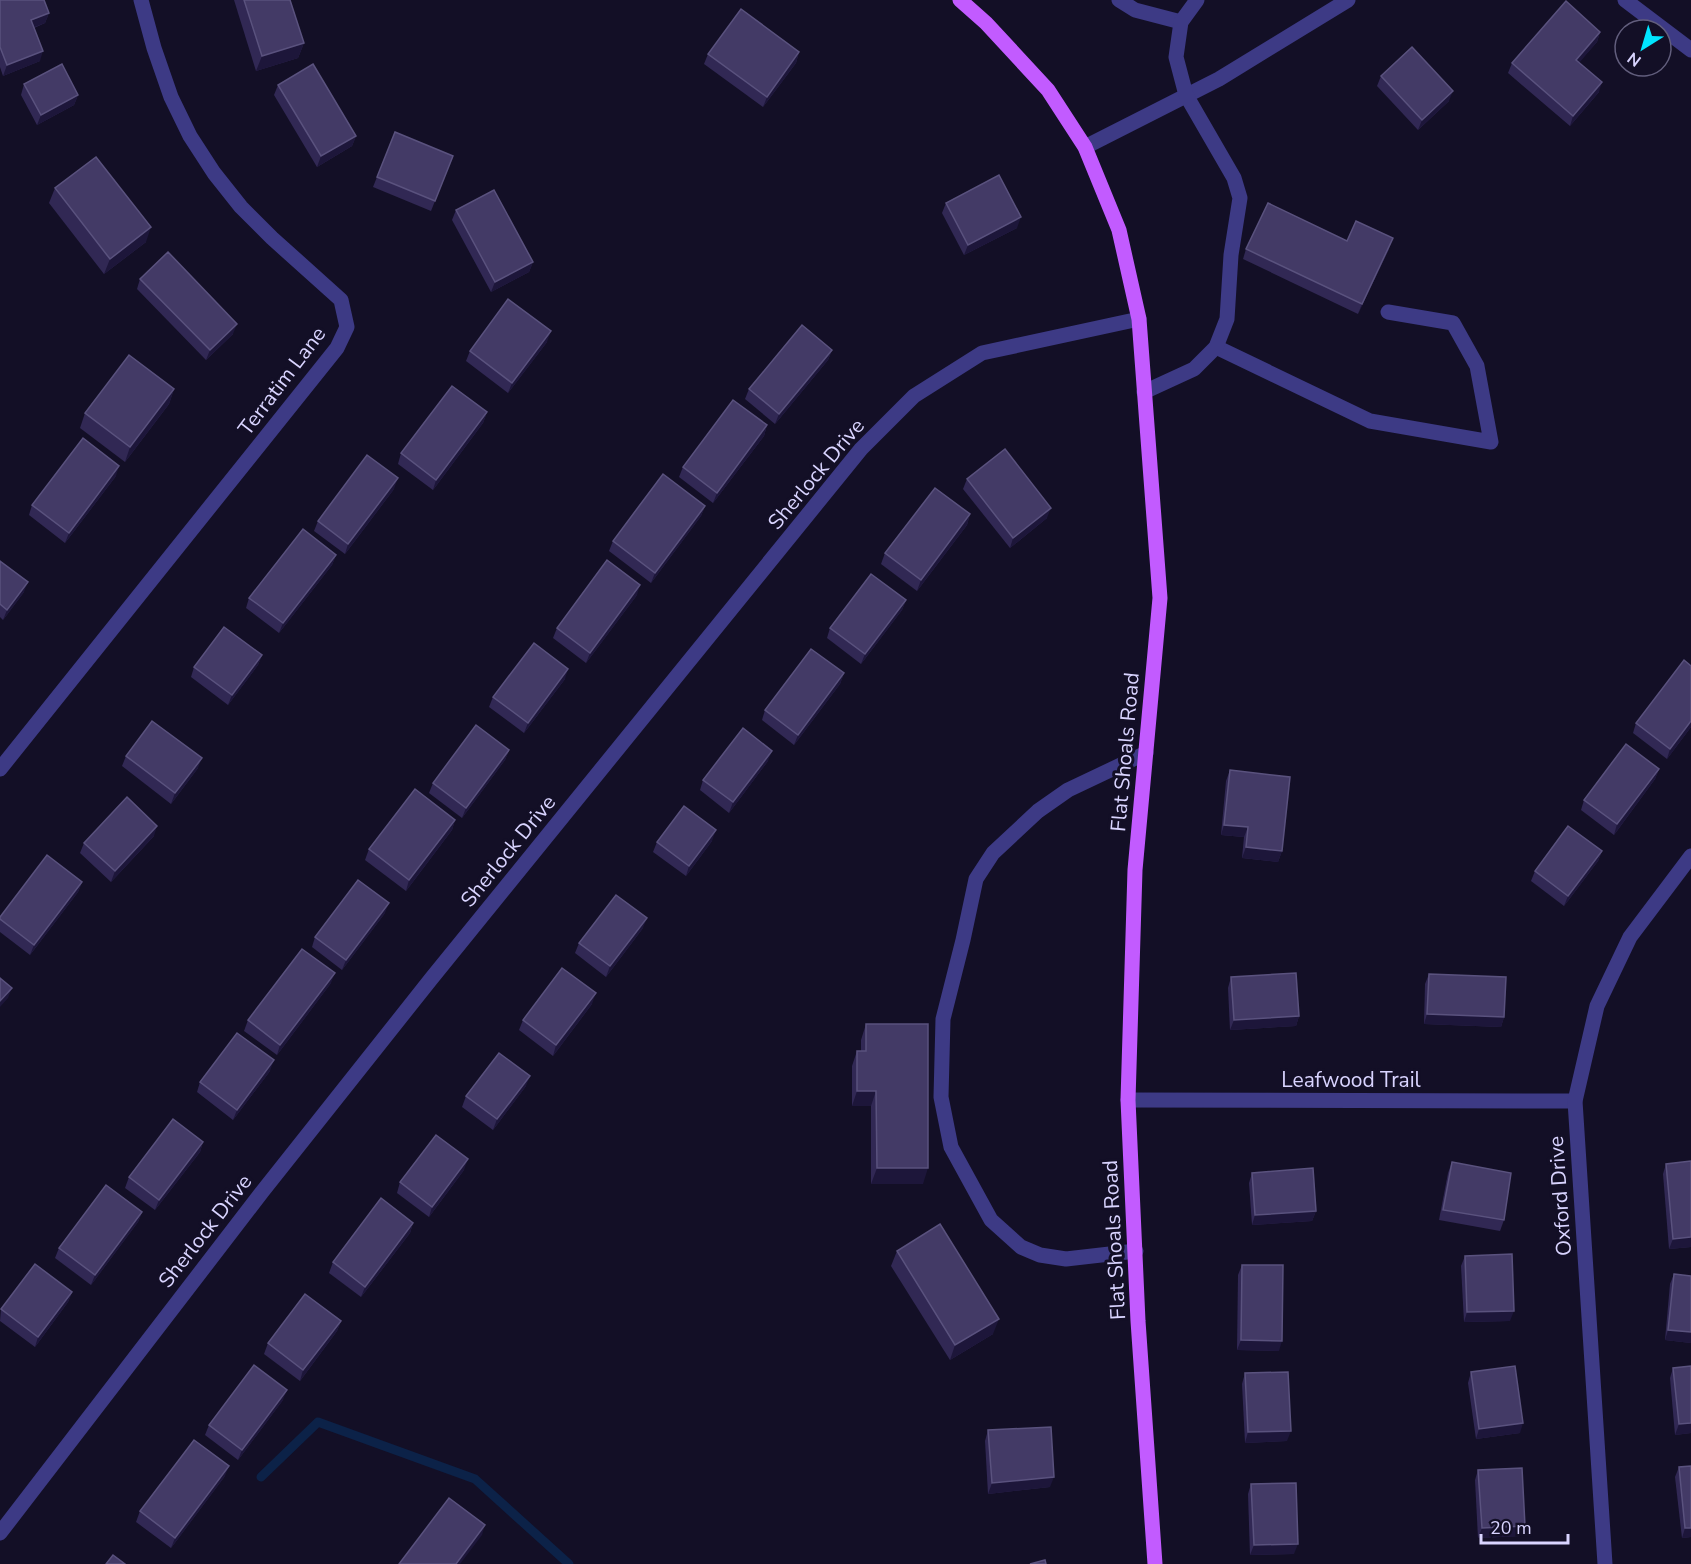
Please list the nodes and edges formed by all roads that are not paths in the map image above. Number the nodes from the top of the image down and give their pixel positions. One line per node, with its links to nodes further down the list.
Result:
1 (141, 0): 16 (street, Terratim Lane)
2 (960, 0): 10 (main road, Flat Shoals Road)
3 (1119, 0): 7 (street)
4 (1197, 0): 7 (street)
5 (1348, 0): 9 (street)
6 (1625, 0): 8 (street)
7 (1181, 22): 9 (street)
8 (1691, 50)
9 (1186, 95): 10 (street); 13 (street)
10 (1085, 147): 12 (main road, Flat Shoals Road)
11 (1388, 312): 13 (street)
12 (1139, 319): 14 (main road, Flat Shoals Road); 21 (street, Sherlock Drive)
13 (1216, 348): 14 (street)
14 (1144, 392): 15 (main road, Flat Shoals Road)
15 (1146, 753): 18 (main road, Flat Shoals Road); 20 (street)
16 (0, 769)
17 (1691, 856): 19 (street, Oxford Drive)
18 (1128, 1100): 19 (street, Leafwood Trail); 20 (main road, Flat Shoals Road)
19 (1575, 1101): 23 (street, Oxford Drive)
20 (1136, 1251): 22 (main road, Flat Shoals Road)
21 (0, 1533)
22 (1155, 1564)
23 (1605, 1564)

